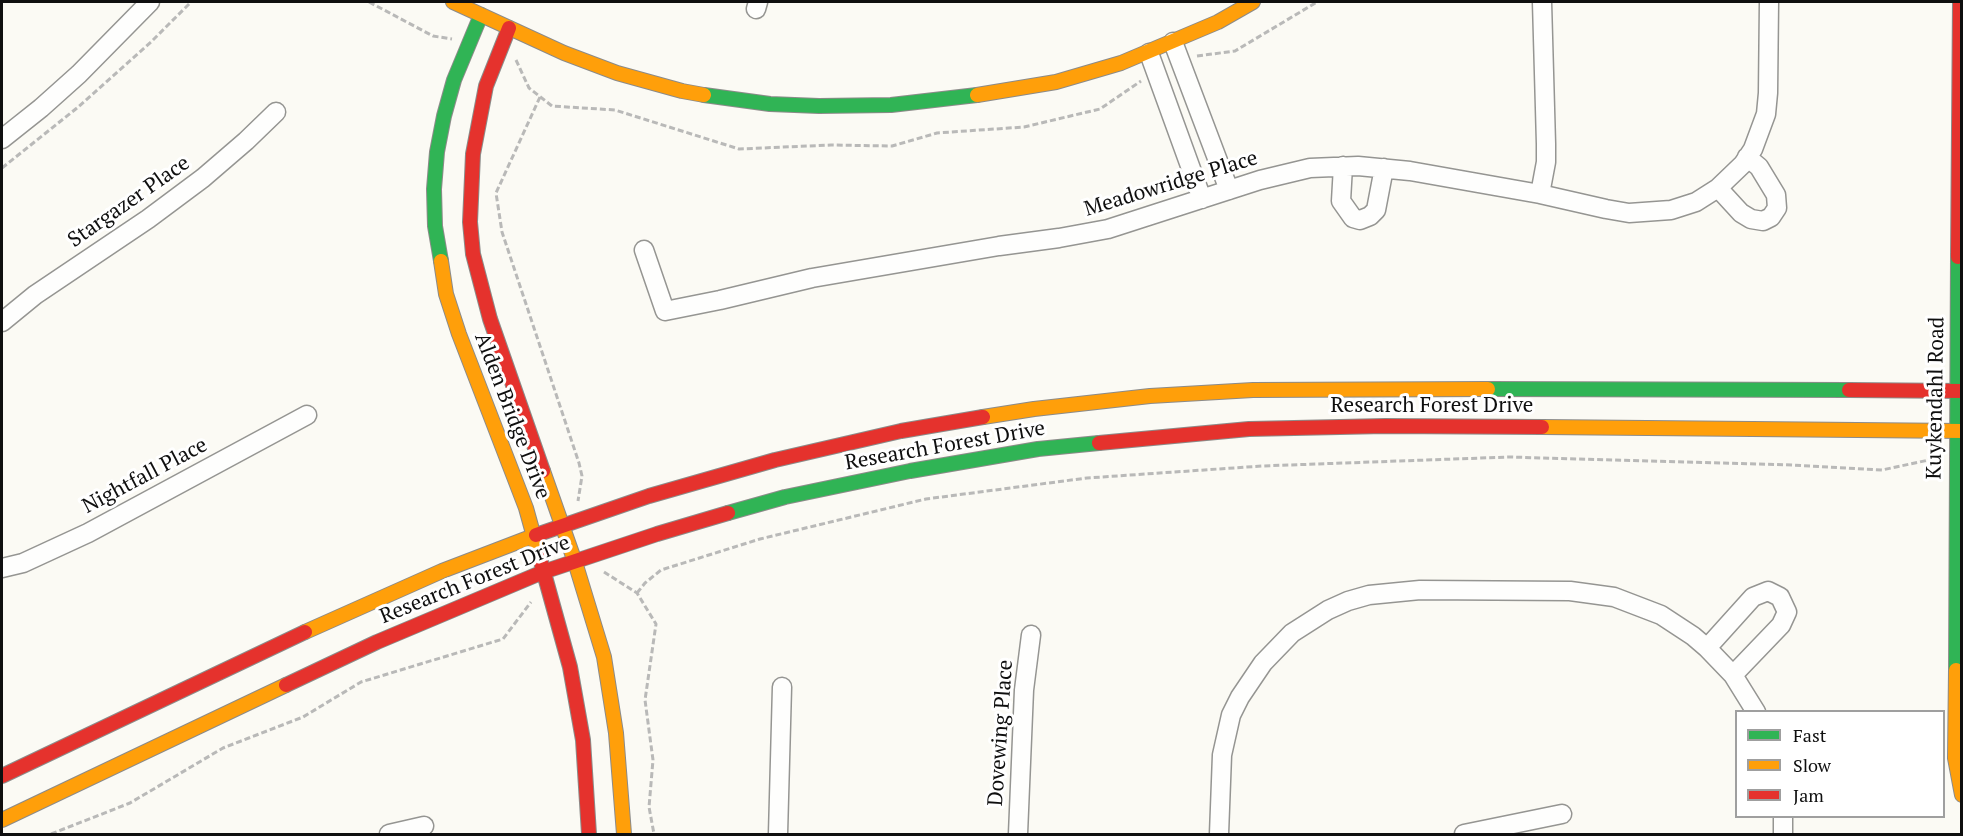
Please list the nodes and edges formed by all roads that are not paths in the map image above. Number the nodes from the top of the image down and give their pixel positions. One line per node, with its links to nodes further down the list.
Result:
1 (150, 2): 12 (street)
2 (453, 2): 7 (main road)
3 (1253, 2): 9 (main road)
4 (1542, 2): 18 (street)
5 (1769, 2): 13 (street, Meadowridge Place)
6 (1960, 2): 22 (main road, Kuykendahl Road)
7 (481, 15): 8 (main road); 26 (main road, Alden Bridge Drive)
8 (509, 28): 10 (main road); 25 (main road, Alden Bridge Drive)
9 (1173, 42): 10 (main road); 17 (street)
10 (1149, 52): 19 (street)
11 (276, 112): 21 (street, Stargazer Place)
12 (2, 139)
13 (1747, 157): 16 (street, Meadowridge Place); 16 (street)
14 (1343, 166): 15 (street, Meadowridge Place); 15 (street); 17 (street, Meadowridge Place)
15 (1384, 168): 18 (street, Meadowridge Place)
16 (1716, 189): 18 (street, Meadowridge Place)
17 (1229, 190): 19 (street, Meadowridge Place)
18 (1540, 194)
19 (1202, 199): 20 (street, Meadowridge Place)
20 (644, 250)
21 (2, 322)
22 (1959, 391): 24 (main road, Kuykendahl Road); 25 (main road, Research Forest Drive)
23 (307, 415): 28 (street, Nightfall Place)
24 (1959, 431): 27 (main road, Research Forest Drive); 36 (main road, Kuykendahl Road)
25 (563, 527): 26 (main road, Research Forest Drive); 27 (main road, Alden Bridge Drive)
26 (533, 536): 29 (main road, Alden Bridge Drive); 35 (main road, Research Forest Drive)
27 (575, 562): 29 (main road, Research Forest Drive); 43 (main road, Alden Bridge Drive)
28 (2, 568)
29 (543, 572): 39 (main road, Research Forest Drive); 42 (main road, Alden Bridge Drive)
30 (1031, 635): 45 (street, Dovewing Place)
31 (1707, 648): 32 (street); 32 (street); 46 (street)
32 (1733, 675): 34 (street)
33 (782, 687): 44 (street)
34 (1755, 710)
35 (2, 776)
36 (1962, 795)
37 (1562, 814): 47 (street)
38 (1784, 818): 48 (street)
39 (2, 820)
40 (424, 826): 41 (street)
41 (389, 834)
42 (589, 834)
43 (624, 834)
44 (778, 834)
45 (1018, 834)
46 (1219, 834)
47 (1464, 834)
48 (1783, 834)

